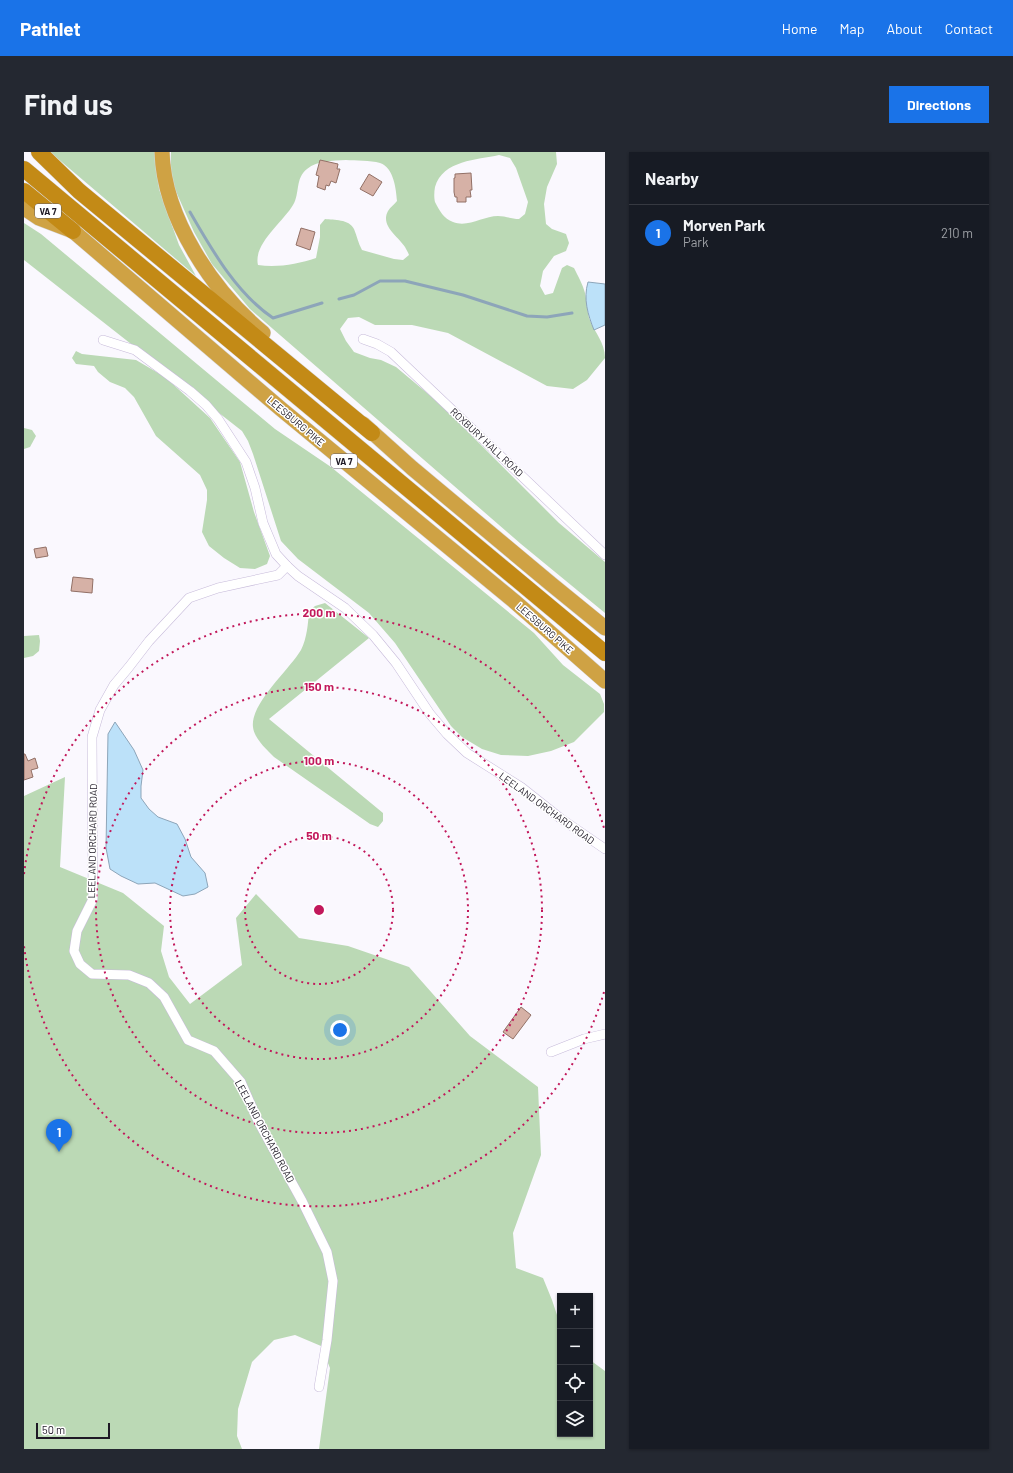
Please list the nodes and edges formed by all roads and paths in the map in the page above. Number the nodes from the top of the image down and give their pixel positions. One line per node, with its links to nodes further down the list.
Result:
1 (39, 152): 9 (highway)
2 (162, 152): 9 (highway)
3 (24, 170): 13 (highway)
4 (24, 191): 6 (highway, LEESBURG PIKE / VA 7)
5 (24, 208): 6 (highway)
6 (73, 231): 14 (highway, LEESBURG PIKE / VA 7)
7 (364, 339): 10 (street, ROXBURY HALL ROAD)
8 (104, 340): 11 (street, LEELAND ORCHARD ROAD)
9 (372, 434): 12 (highway)
10 (605, 555)
11 (287, 566): 15 (street, LEELAND ORCHARD ROAD); 18 (street, LEELAND ORCHARD ROAD)
12 (603, 626)
13 (605, 653)
14 (605, 681)
15 (605, 849)
16 (605, 1034): 17 (street)
17 (551, 1052)
18 (319, 1387)

